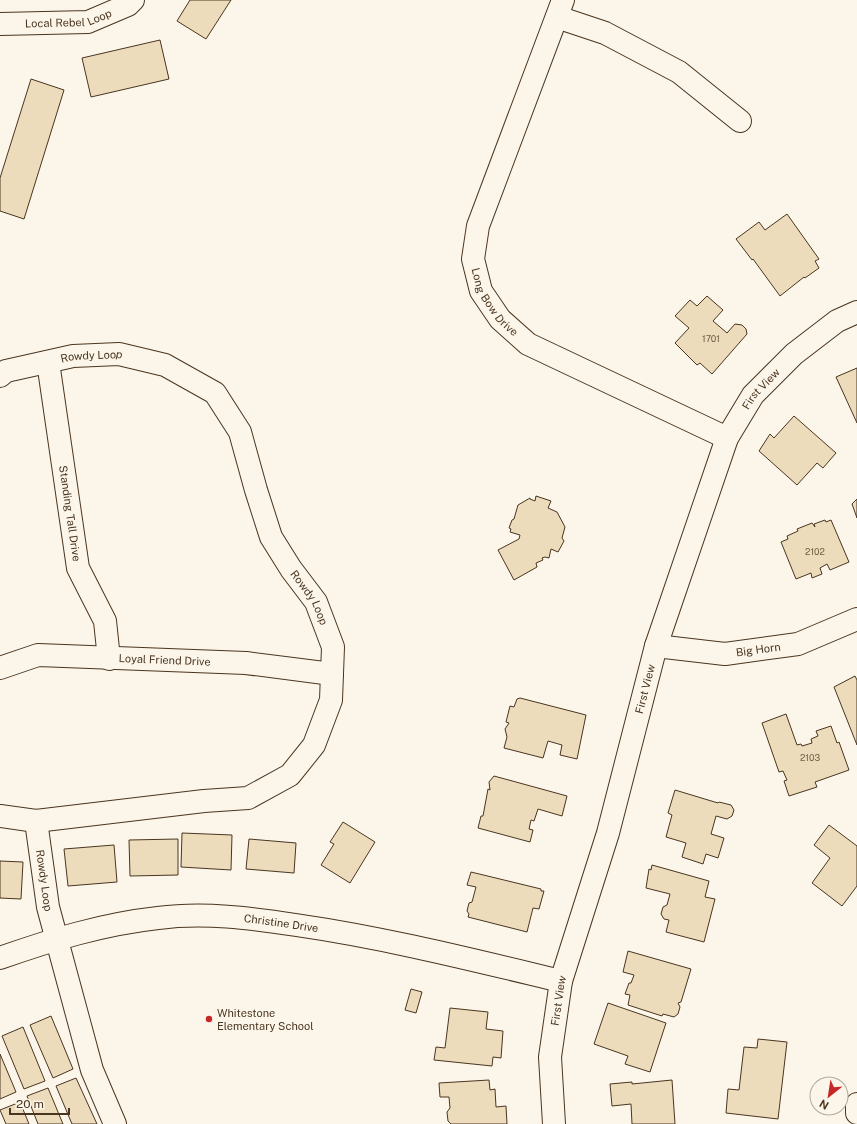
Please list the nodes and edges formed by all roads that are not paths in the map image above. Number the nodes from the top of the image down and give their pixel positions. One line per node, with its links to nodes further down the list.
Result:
1 (133, 0): 3 (street, Local Rebel Loop)
2 (560, 9): 4 (street); 8 (street, Long Bow Drive)
3 (0, 24)
4 (740, 121)
5 (857, 312): 8 (street, First View)
6 (48, 362): 7 (street, Rowdy Loop); 11 (street, Standing Tall Drive); 13 (street, Rowdy Loop)
7 (0, 376)
8 (727, 438): 10 (street, First View)
9 (857, 619): 10 (street, Big Horn)
10 (656, 646): 18 (street, First View)
11 (109, 659): 12 (street, Loyal Friend Drive); 13 (street, Loyal Friend Drive)
12 (0, 668)
13 (332, 674): 15 (street, Rowdy Loop)
14 (0, 816): 15 (street, Rowdy Loop)
15 (36, 821): 16 (street, Rowdy Loop)
16 (58, 938): 17 (street, Christine Drive); 18 (street, Christine Drive); 21 (street, Rowdy Loop)
17 (0, 958)
18 (561, 982): 22 (street, First View)
19 (857, 1104): 20 (street)
20 (857, 1113)
21 (115, 1124)
22 (554, 1124)

